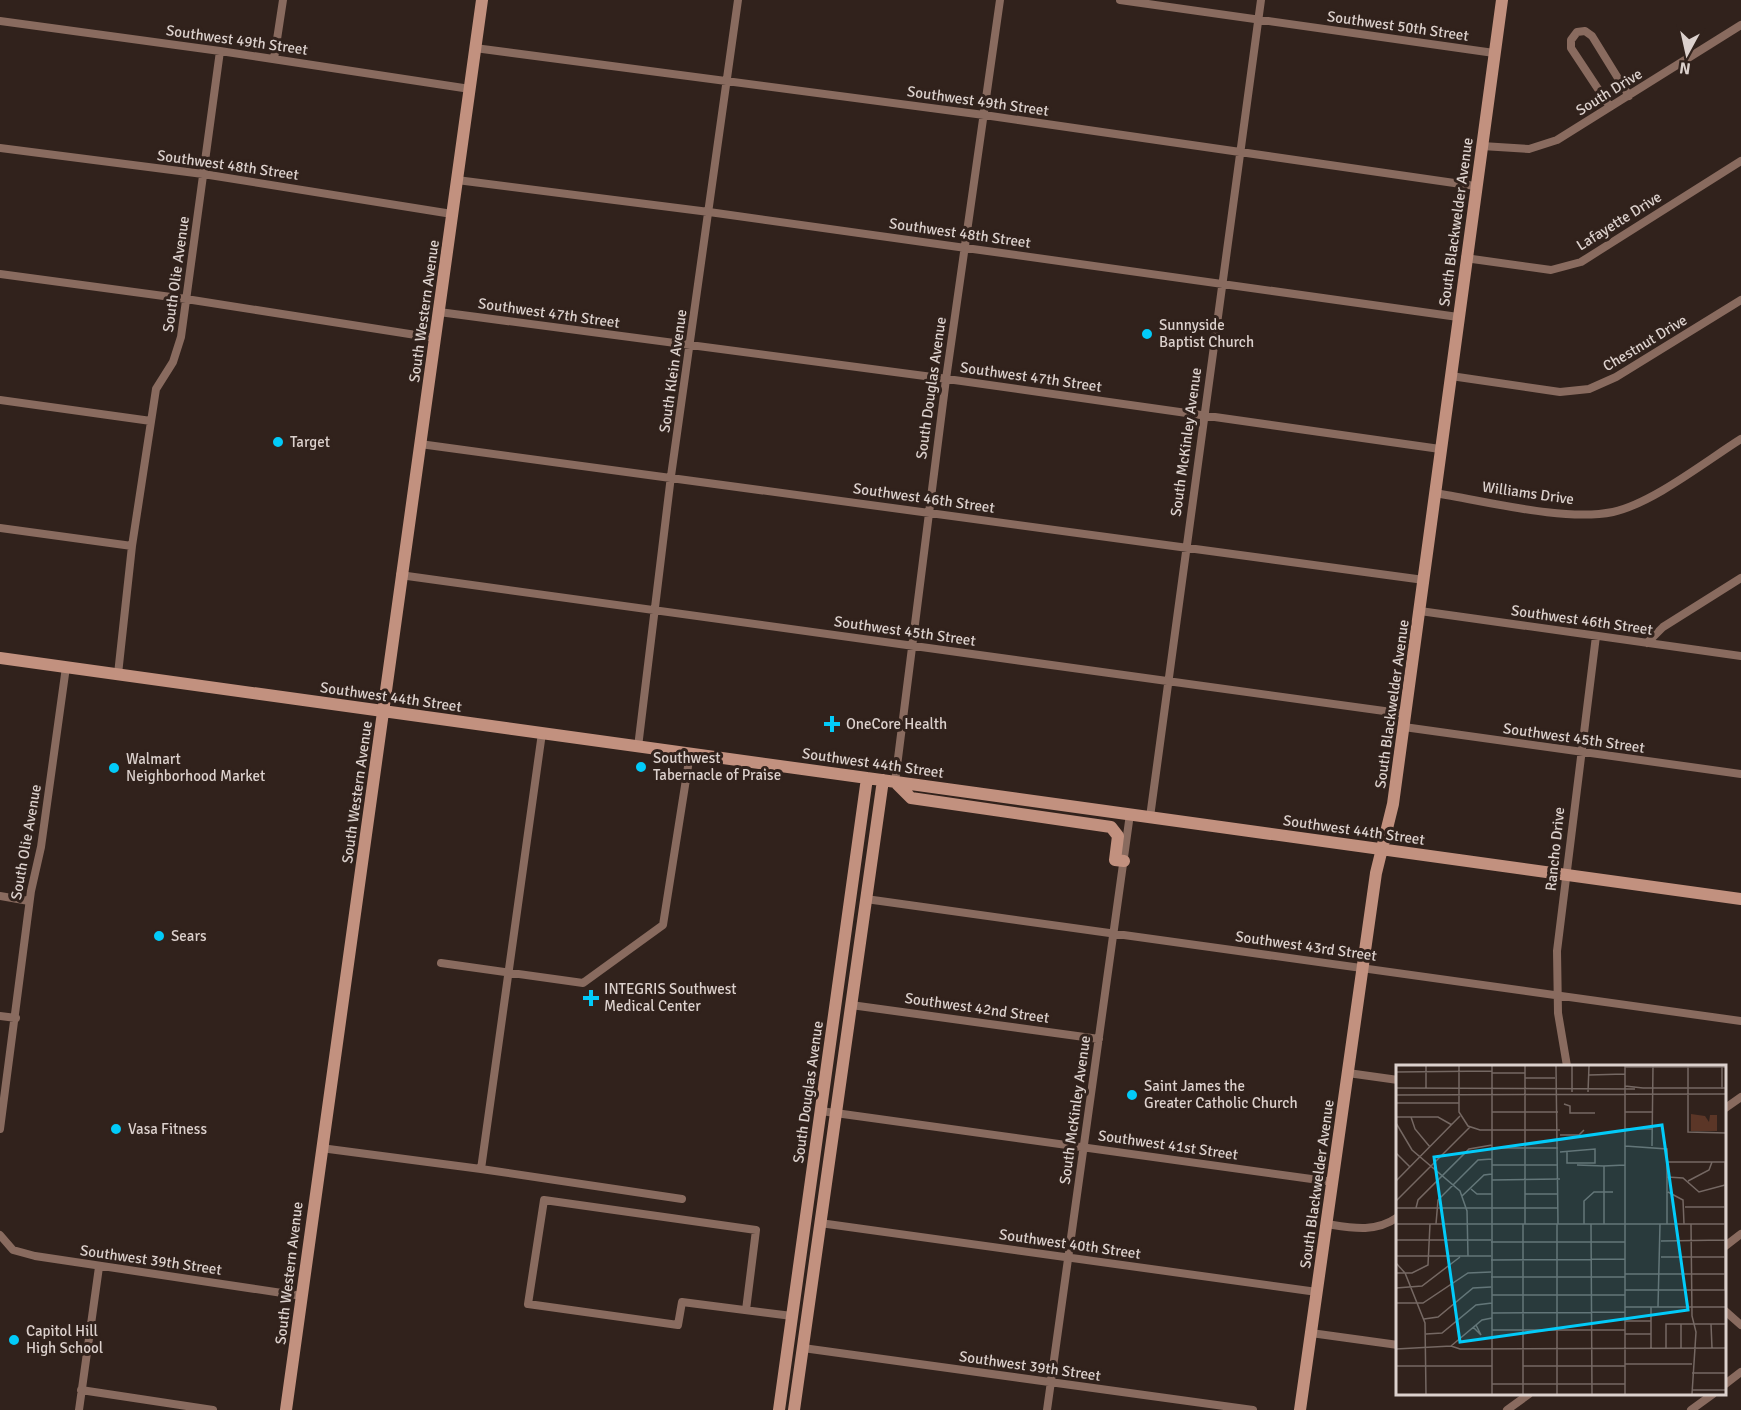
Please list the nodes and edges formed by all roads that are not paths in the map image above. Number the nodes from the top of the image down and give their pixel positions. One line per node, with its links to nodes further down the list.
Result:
1 (283, 0): 14 (street)
2 (482, 0): 11 (main road, South Western Avenue)
3 (738, 0): 15 (street, South Klein Avenue)
4 (1000, 0): 19 (street, South Douglas Avenue)
5 (1120, 0): 8 (street, Southwest 50th Street)
6 (1261, 0): 8 (street, South McKinley Avenue)
7 (1502, 0): 13 (main road, South Blackwelder Avenue)
8 (1258, 20): 13 (street, Southwest 50th Street); 22 (street, South McKinley Avenue)
9 (0, 21): 12 (street, Southwest 49th Street)
10 (1741, 25): 17 (street, South Drive)
11 (475, 48): 15 (street, Southwest 49th Street); 16 (main road, South Western Avenue)
12 (220, 51): 14 (street, Southwest 49th Street); 24 (street, South Olie Avenue)
13 (1494, 53): 20 (main road, South Blackwelder Avenue)
14 (274, 59): 16 (street, Southwest 49th Street)
15 (727, 81): 19 (street, Southwest 49th Street); 27 (street, South Klein Avenue)
16 (470, 90): 25 (main road, South Western Avenue)
17 (1629, 96): 18 (street, South Drive); 18 (street)
18 (1610, 107): 20 (street, South Drive)
19 (984, 115): 22 (street, Southwest 49th Street); 29 (street, South Douglas Avenue)
20 (1482, 146): 26 (main road, South Blackwelder Avenue)
21 (0, 147): 24 (street, Southwest 48th Street)
22 (1240, 151): 26 (street, Southwest 49th Street); 32 (street, South McKinley Avenue)
23 (1741, 161): 30 (street, Lafayette Drive)
24 (203, 174): 28 (street, Southwest 48th Street); 33 (street, South Olie Avenue)
25 (457, 180): 27 (street, Southwest 48th Street); 28 (main road, South Western Avenue)
26 (1475, 186): 30 (main road, South Blackwelder Avenue)
27 (709, 212): 29 (street, Southwest 48th Street); 38 (street, South Klein Avenue)
28 (452, 214): 35 (main road, South Western Avenue)
29 (967, 248): 32 (street, Southwest 48th Street); 40 (street, South Douglas Avenue)
30 (1465, 258): 36 (main road, South Blackwelder Avenue)
31 (0, 274): 33 (street)
32 (1221, 285): 36 (street, Southwest 48th Street); 42 (street, South McKinley Avenue)
33 (186, 299): 37 (street); 43 (street, South Olie Avenue)
34 (1741, 300): 39 (street, Chestnut Drive)
35 (439, 312): 37 (main road, South Western Avenue); 38 (street, Southwest 47th Street)
36 (1458, 317): 39 (main road, South Blackwelder Avenue)
37 (435, 338): 45 (main road, South Western Avenue)
38 (692, 346): 40 (street, Southwest 47th Street); 47 (street, South Klein Avenue)
39 (1451, 376): 46 (main road, South Blackwelder Avenue)
40 (946, 379): 42 (street, Southwest 47th Street); 49 (street, South Douglas Avenue)
41 (0, 400): 43 (street)
42 (1204, 416): 46 (street, Southwest 47th Street); 52 (street, South McKinley Avenue)
43 (151, 421): 51 (street, South Olie Avenue)
44 (1741, 439): 48 (street, Williams Drive)
45 (420, 444): 47 (street, Southwest 46th Street); 53 (main road, South Western Avenue)
46 (1440, 449): 48 (main road, South Blackwelder Avenue)
47 (671, 476): 49 (street, Southwest 46th Street); 56 (street, South Klein Avenue)
48 (1435, 493): 55 (main road, South Blackwelder Avenue)
49 (929, 512): 52 (street, Southwest 46th Street); 60 (street, South Douglas Avenue)
50 (0, 528): 51 (street)
51 (132, 546): 64 (street, South Olie Avenue)
52 (1186, 550): 55 (street, Southwest 46th Street); 65 (street, South McKinley Avenue)
53 (400, 575): 56 (street, Southwest 45th Street); 66 (main road, South Western Avenue)
54 (1741, 578): 59 (street)
55 (1424, 580): 57 (main road, South Blackwelder Avenue)
56 (657, 611): 60 (street, Southwest 45th Street); 70 (street, South Klein Avenue)
57 (1420, 611): 58 (street, Southwest 46th Street); 67 (main road, South Blackwelder Avenue)
58 (1596, 636): 59 (street, Southwest 46th Street); 71 (street, Rancho Drive)
59 (1647, 643): 61 (street, Southwest 46th Street)
60 (913, 646): 65 (street, Southwest 45th Street); 75 (street, South Douglas Avenue)
61 (1741, 656)
62 (0, 658): 63 (main road, Southwest 44th Street)
63 (66, 667): 64 (main road, Southwest 44th Street); 84 (street, South Olie Avenue)
64 (118, 674): 66 (main road, Southwest 44th Street)
65 (1168, 680): 67 (street, Southwest 45th Street); 77 (street, South McKinley Avenue)
66 (384, 711): 69 (main road, Southwest 44th Street); 103 (main road, South Western Avenue)
67 (1406, 714): 68 (main road, South Blackwelder Avenue)
68 (1404, 727): 71 (street, Southwest 45th Street); 78 (main road, South Blackwelder Avenue)
69 (542, 733): 70 (main road, Southwest 44th Street); 88 (street)
70 (638, 747): 72 (main road, Southwest 44th Street)
71 (1580, 752): 73 (street, Southwest 45th Street); 80 (street, Rancho Drive)
72 (690, 754): 74 (main road, Southwest 44th Street); 88 (street)
73 (1741, 774)
74 (867, 778): 75 (main road, Southwest 44th Street); 100 (main road, South Douglas Avenue)
75 (889, 781): 76 (main road, Southwest 44th Street); 79 (main road); 82 (main road, South Douglas Avenue)
76 (1130, 814): 77 (main road, Southwest 44th Street); 79 (street, South McKinley Avenue)
77 (1150, 817): 78 (main road, Southwest 44th Street)
78 (1383, 849): 80 (main road, Southwest 44th Street); 87 (main road, South Blackwelder Avenue)
79 (1119, 860): 85 (street, South McKinley Avenue)
80 (1566, 875): 83 (main road, Southwest 44th Street); 89 (street, Rancho Drive)
81 (0, 896): 84 (street)
82 (866, 899): 85 (street, Southwest 43rd Street); 90 (main road, South Douglas Avenue)
83 (1741, 899)
84 (29, 901): 92 (street, South Olie Avenue)
85 (1114, 933): 87 (street, Southwest 43rd Street); 94 (street, South McKinley Avenue)
86 (441, 963): 88 (street)
87 (1362, 967): 89 (street, Southwest 43rd Street); 96 (main road, South Blackwelder Avenue)
88 (509, 974): 105 (street)
89 (1557, 994): 93 (street, Southwest 43rd Street); 95 (street, Rancho Drive)
90 (851, 1005): 94 (street, Southwest 42nd Street); 101 (main road, South Douglas Avenue)
91 (0, 1016): 92 (street)
92 (16, 1018): 102 (street, South Olie Avenue)
93 (1741, 1021)
94 (1099, 1039): 104 (street, South McKinley Avenue)
95 (1566, 1065)
96 (1348, 1073): 97 (street); 106 (main road, South Blackwelder Avenue)
97 (1396, 1080)
98 (1741, 1097): 99 (street)
99 (1726, 1108)
100 (821, 1111): 101 (street, Southwest 41st Street); 120 (main road, South Douglas Avenue)
101 (836, 1113): 104 (street, Southwest 41st Street); 109 (main road, South Douglas Avenue)
102 (0, 1129)
103 (321, 1148): 105 (street); 117 (main road, South Western Avenue)
104 (1084, 1148): 106 (street, Southwest 41st Street); 114 (street, South McKinley Avenue)
105 (482, 1169): 107 (street)
106 (1333, 1182): 110 (main road, South Blackwelder Avenue)
107 (682, 1199)
108 (1396, 1218): 110 (street)
109 (820, 1223): 114 (street, Southwest 40th Street); 124 (main road, South Douglas Avenue)
110 (1327, 1224): 116 (main road, South Blackwelder Avenue)
111 (1741, 1234): 113 (street)
112 (1, 1237): 115 (street, Southwest 39th Street)
113 (1726, 1245)
114 (1068, 1257): 116 (street, Southwest 40th Street); 126 (street, South McKinley Avenue)
115 (99, 1267): 117 (street, Southwest 39th Street); 128 (street)
116 (1317, 1292): 122 (main road, South Blackwelder Avenue)
117 (302, 1296): 133 (main road, South Western Avenue)
118 (746, 1310): 118 (street); 120 (street)
119 (1726, 1311): 121 (street)
120 (792, 1316): 134 (main road, South Douglas Avenue)
121 (1741, 1325)
122 (1311, 1333): 123 (street); 138 (main road, South Blackwelder Avenue)
123 (1396, 1345)
124 (803, 1348): 126 (street, Southwest 39th Street); 135 (main road, South Douglas Avenue)
125 (1741, 1372): 127 (street)
126 (1050, 1383): 136 (street, South McKinley Avenue); 137 (street, Southwest 39th Street)
127 (1726, 1384)
128 (81, 1390): 131 (street); 132 (street)
129 (1528, 1395): 139 (street)
130 (1712, 1395): 140 (street)
131 (79, 1410)
132 (213, 1410)
133 (286, 1410)
134 (779, 1410)
135 (794, 1410)
136 (1047, 1410)
137 (1253, 1410)
138 (1300, 1410)
139 (1507, 1410)
140 (1691, 1410)

